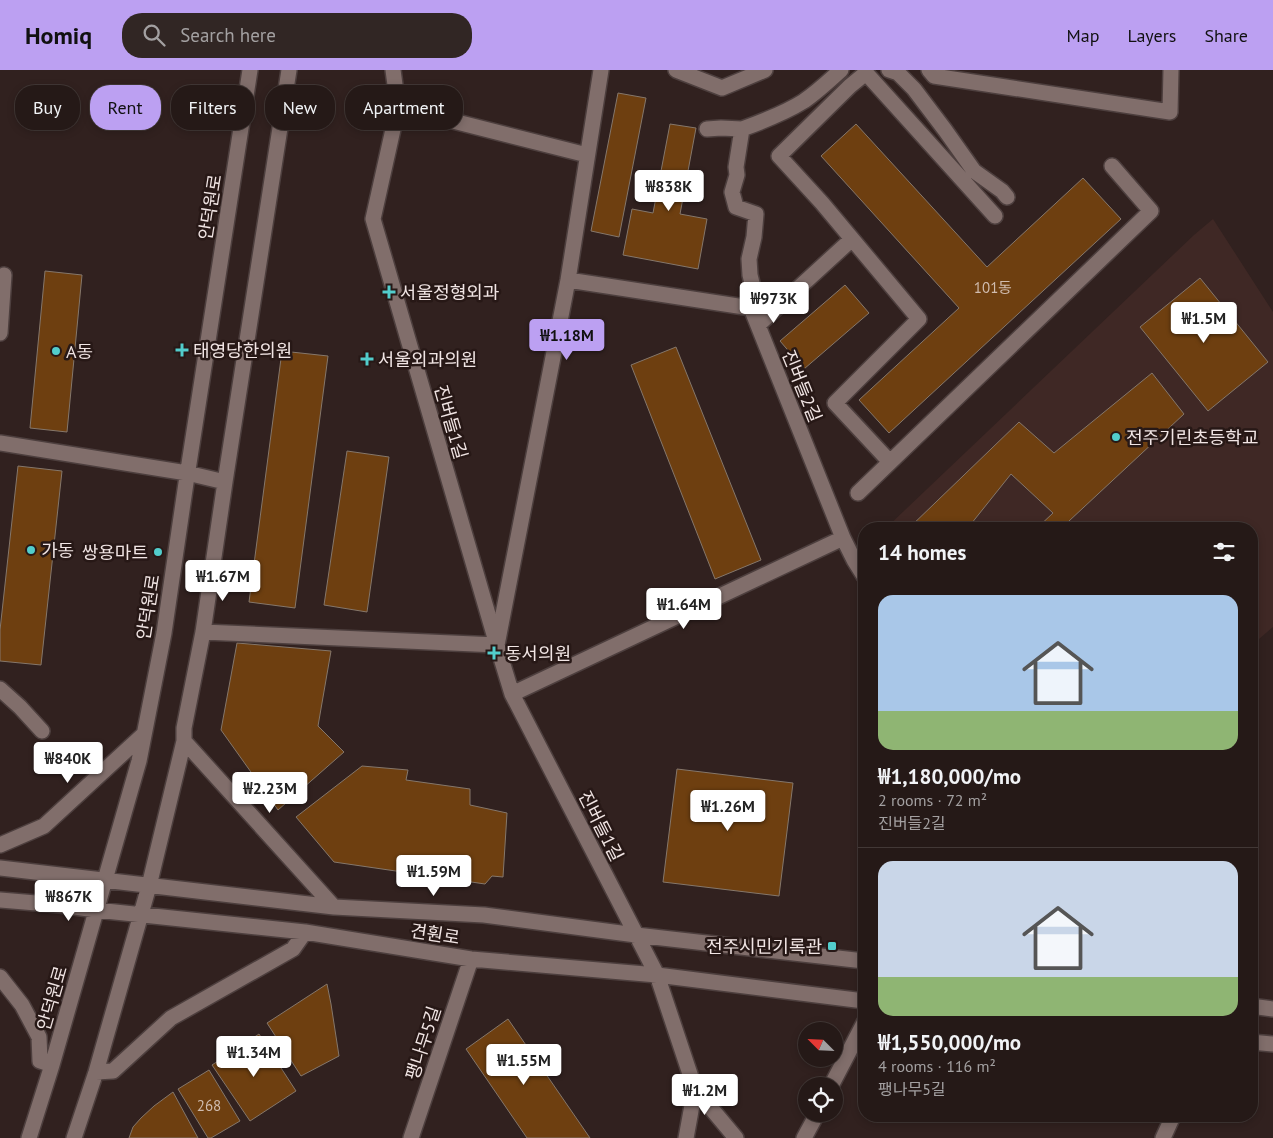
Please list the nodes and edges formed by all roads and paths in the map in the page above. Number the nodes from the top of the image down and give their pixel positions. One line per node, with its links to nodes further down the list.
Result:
1 (250, 70): 28 (street, 안덕원로)
2 (289, 70): 29 (street)
3 (393, 70): 11 (street, 진버들1길)
4 (601, 70): 16 (street)
5 (676, 70): 6 (street)
6 (765, 70)
7 (841, 70): 14 (street)
8 (889, 70): 18 (street)
9 (929, 70): 10 (street)
10 (1172, 70)
11 (395, 85)
12 (463, 123): 16 (street)
13 (707, 129): 14 (street)
14 (742, 129): 23 (street)
15 (393, 130): 34 (street, 진버들1길)
16 (588, 155): 22 (street)
17 (1112, 166): 27 (street)
18 (1007, 196)
19 (995, 216): 20 (street)
20 (852, 239): 24 (street); 27 (street)
21 (4, 275): 25 (street)
22 (568, 280): 23 (street); 34 (street)
23 (751, 308): 24 (street, 진버들2길)
24 (758, 325): 31 (street, 진버들2길)
25 (0, 333)
26 (0, 443): 28 (street)
27 (890, 462): 30 (street)
28 (187, 474): 29 (street); 38 (street, 안덕원로)
29 (225, 482): 33 (street)
30 (858, 493)
31 (843, 538): 32 (street); 36 (street)
32 (858, 566)
33 (203, 632): 34 (street); 39 (street)
34 (497, 645): 36 (street, 진버들1길)
35 (0, 689): 37 (street)
36 (512, 694): 49 (street, 진버들1길)
37 (42, 731)
38 (144, 734): 40 (street); 42 (street, 안덕원로)
39 (184, 741): 43 (street); 45 (street)
40 (0, 845)
41 (0, 868): 42 (street, 견훤로)
42 (105, 880): 43 (street, 견훤로); 46 (street, 안덕원로)
43 (149, 886): 45 (street, 견훤로); 47 (street)
44 (0, 900): 46 (street, 견훤로)
45 (334, 907): 49 (street, 견훤로)
46 (96, 910): 47 (street, 견훤로); 60 (street, 안덕원로)
47 (140, 915): 48 (street, 견훤로); 61 (street)
48 (305, 932): 50 (street, 견훤로); 61 (street)
49 (636, 935): 51 (street, 견훤로); 52 (street, 진버들1길)
50 (470, 959): 52 (street, 견훤로); 68 (street, 팽나무5길)
51 (858, 960)
52 (657, 975): 54 (street, 견훤로); 63 (street, 진버들1길)
53 (0, 977): 60 (street)
54 (858, 1000)
55 (1258, 1007): 56 (street)
56 (1273, 1008)
57 (858, 1034): 62 (street)
58 (1258, 1043): 59 (street)
59 (1273, 1044)
60 (52, 1065): 66 (street, 안덕원로)
61 (96, 1072): 67 (street)
62 (836, 1077)
63 (695, 1089): 69 (street); 70 (street)
64 (813, 1122): 71 (street)
65 (1171, 1122): 72 (street)
66 (29, 1138)
67 (74, 1138)
68 (411, 1138)
69 (686, 1138)
70 (736, 1138)
71 (804, 1138)
72 (1164, 1138)

